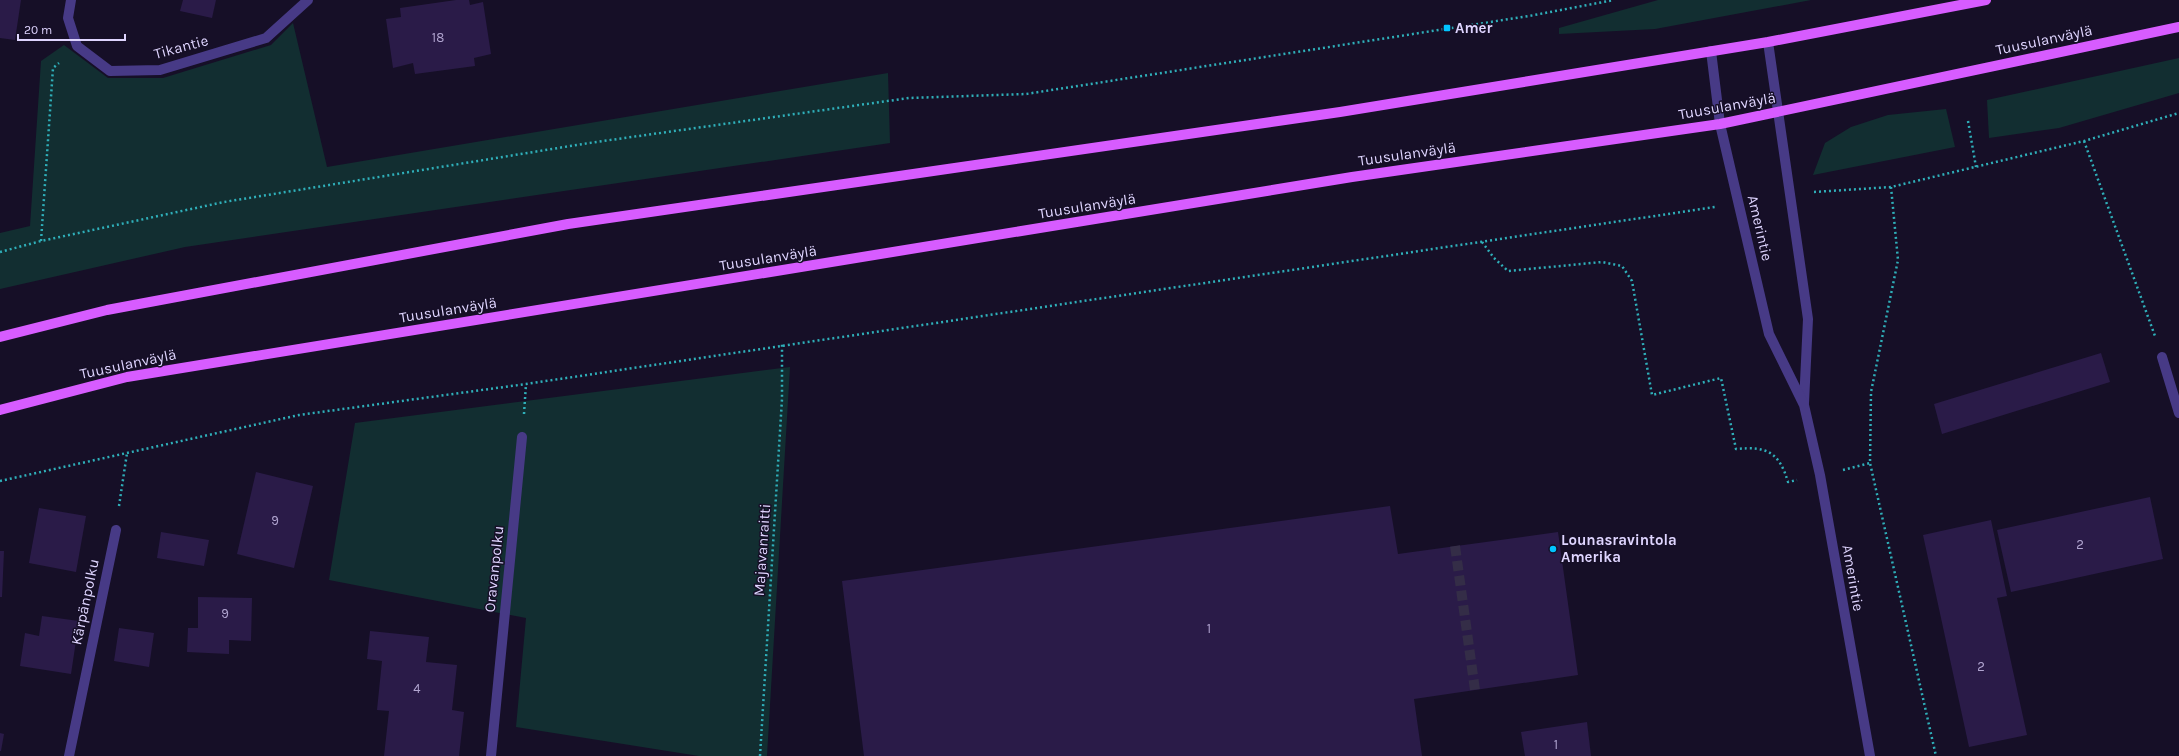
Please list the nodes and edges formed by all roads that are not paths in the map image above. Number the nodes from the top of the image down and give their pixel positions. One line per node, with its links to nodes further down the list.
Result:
1 (71, 0): 2 (street, Tikantie)
2 (308, 0)
3 (1986, 0): 5 (main road)
4 (2179, 27): 7 (main road, Tuusulanväylä)
5 (1768, 42): 6 (main road); 7 (street, Amerintie)
6 (1711, 50): 8 (street, Amerintie); 9 (main road)
7 (1778, 112): 8 (main road, Tuusulanväylä); 11 (street, Amerintie)
8 (1720, 124): 11 (street, Amerintie); 12 (main road, Tuusulanväylä)
9 (0, 337)
10 (2162, 356): 13 (street)
11 (1804, 405): 18 (street, Amerintie)
12 (0, 410)
13 (2179, 413)
14 (522, 437): 17 (street, Oravanpolku)
15 (116, 530): 16 (street, Kärpänpolku)
16 (68, 756)
17 (491, 756)
18 (1870, 756)

